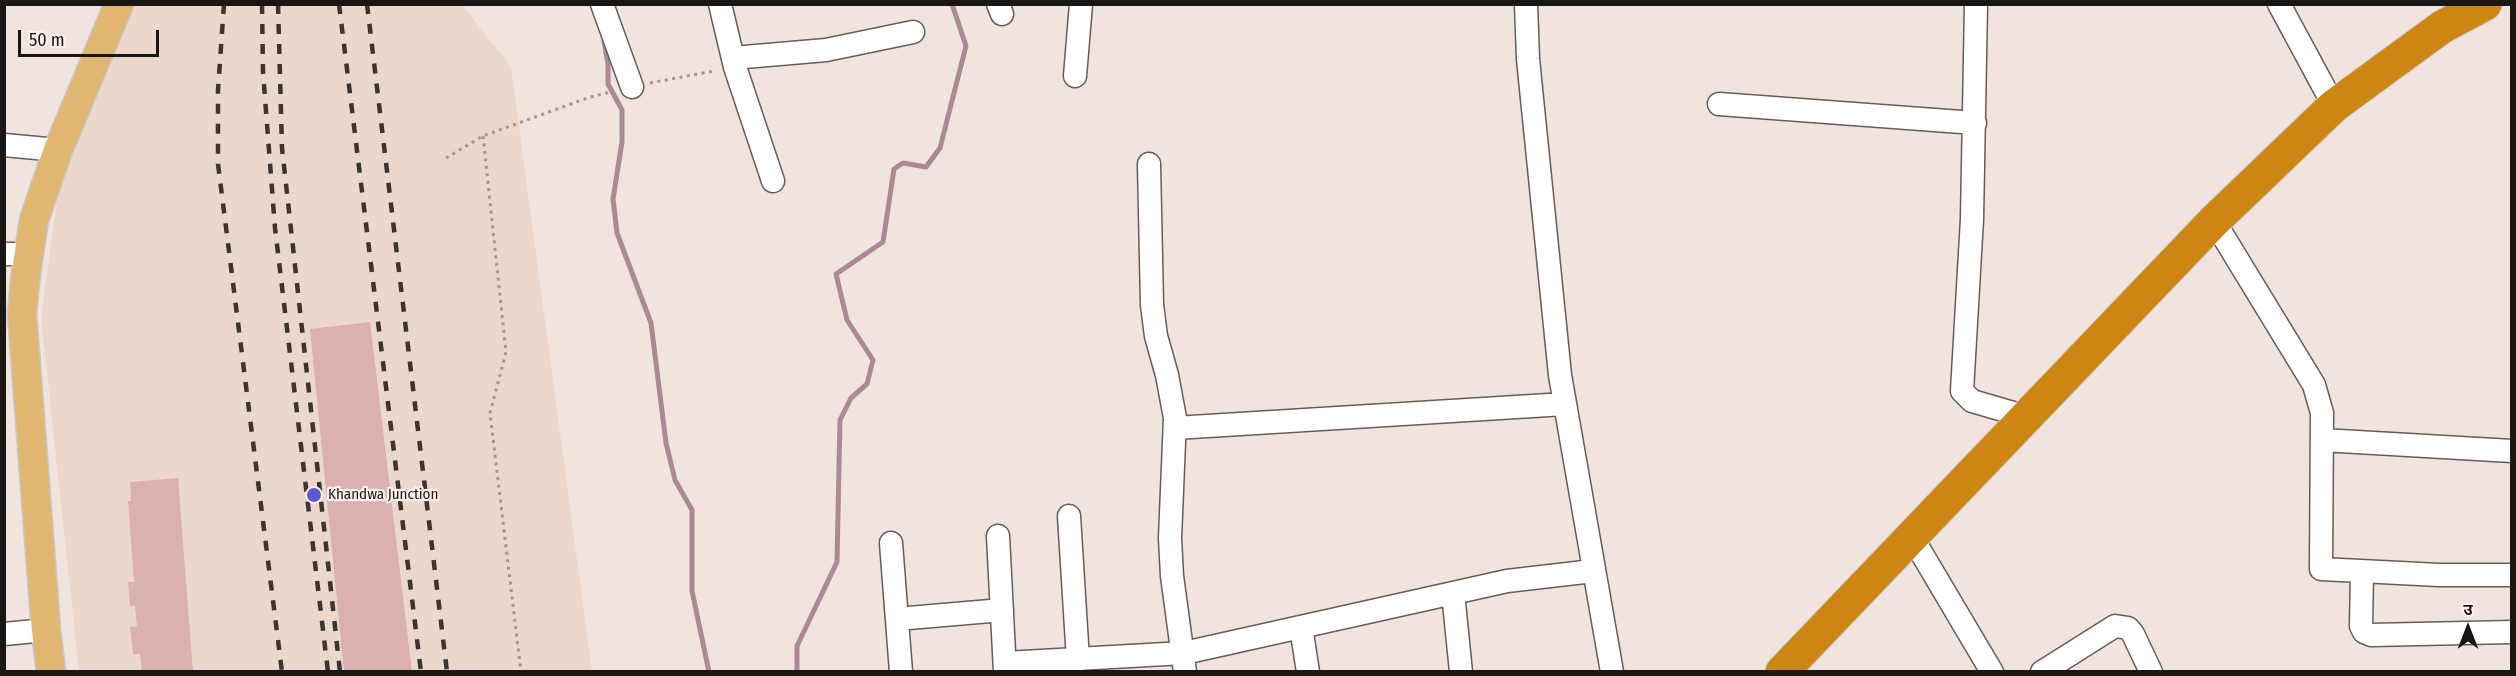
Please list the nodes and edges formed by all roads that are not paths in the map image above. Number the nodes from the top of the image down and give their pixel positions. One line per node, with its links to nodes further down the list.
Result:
1 (118, 4): 17 (main road)
2 (602, 4): 12 (street)
3 (720, 4): 10 (street)
4 (1081, 4): 11 (street)
5 (1526, 4): 22 (street)
6 (1976, 4): 15 (street)
7 (2279, 4): 14 (street)
8 (2485, 4): 14 (highway)
9 (913, 32): 10 (street)
10 (734, 63): 19 (street)
11 (1075, 76)
12 (632, 87)
13 (1719, 104): 15 (street)
14 (2334, 106): 20 (highway)
15 (1975, 123): 23 (street)
16 (4, 145): 17 (street)
17 (58, 150): 21 (main road)
18 (1149, 164): 24 (street)
19 (773, 181)
20 (2214, 221): 23 (highway); 25 (street)
21 (16, 254): 38 (main road)
22 (1565, 404): 24 (street); 31 (street)
23 (2027, 417): 29 (highway)
24 (1175, 428): 42 (street)
25 (2322, 440): 26 (street); 32 (street)
26 (2511, 451)
27 (1069, 516): 41 (street)
28 (998, 536): 35 (street)
29 (1912, 537): 49 (highway); 50 (street)
30 (891, 543): 36 (street)
31 (1593, 571): 34 (street); 48 (street)
32 (2362, 572): 33 (street); 39 (street)
33 (2511, 575)
34 (1453, 593): 37 (street); 47 (street)
35 (1002, 610): 36 (street); 43 (street)
36 (897, 619): 45 (street)
37 (1301, 627): 42 (street); 46 (street)
38 (46, 630): 40 (street); 44 (main road)
39 (2511, 632)
40 (4, 634)
41 (1078, 660): 42 (street); 43 (street)
42 (1184, 662)
43 (1005, 667)
44 (51, 672)
45 (901, 672)
46 (1308, 672)
47 (1461, 672)
48 (1612, 672)
49 (1782, 672)
50 (1992, 672)
51 (2042, 672): 52 (street)
52 (2151, 672)

